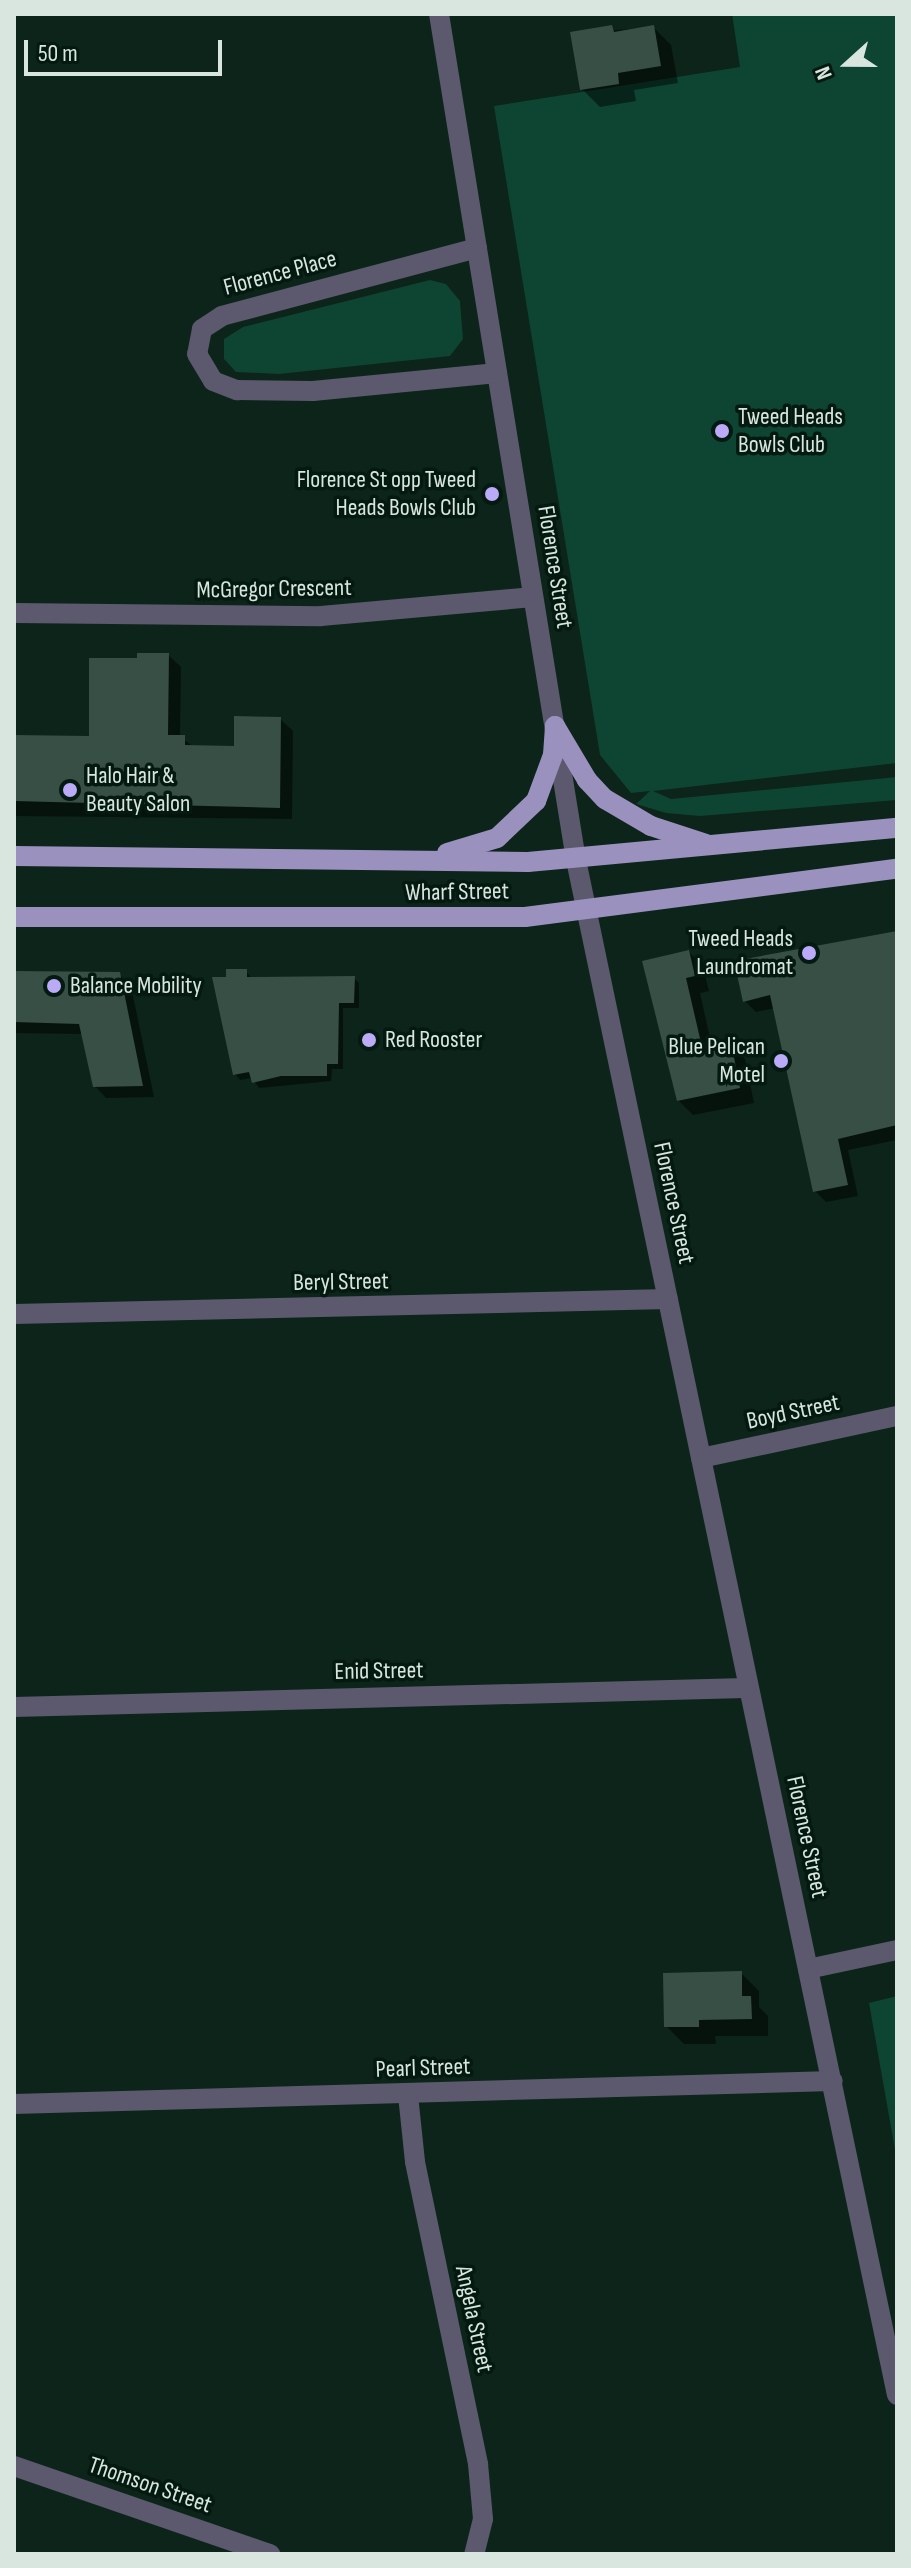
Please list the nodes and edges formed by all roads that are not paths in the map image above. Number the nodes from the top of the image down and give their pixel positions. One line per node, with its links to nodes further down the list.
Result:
1 (439, 14): 2 (street, Florence Street)
2 (477, 248): 3 (street, Florence Street); 3 (street, Florence Place)
3 (497, 373): 4 (street, Florence Street)
4 (533, 597): 5 (street, McGregor Crescent); 6 (street, Florence Street)
5 (14, 613)
6 (555, 726): 8 (main road); 10 (main road); 11 (street, Florence Street)
7 (897, 828): 8 (main road, Wharf Street)
8 (717, 847): 11 (main road, Wharf Street)
9 (14, 856): 10 (main road, Wharf Street)
10 (422, 859): 11 (main road, Wharf Street)
11 (576, 860): 13 (street, Florence Street)
12 (897, 869): 13 (main road, Wharf Street)
13 (587, 910): 14 (main road, Wharf Street); 15 (street, Florence Street)
14 (14, 917)
15 (668, 1299): 16 (street, Beryl Street); 18 (street, Florence Street)
16 (14, 1314)
17 (897, 1416): 18 (street, Boyd Street)
18 (701, 1458): 19 (street, Florence Street)
19 (746, 1688): 20 (street, Enid Street); 22 (street, Florence Street)
20 (14, 1707)
21 (897, 1950): 22 (street)
22 (808, 1969): 23 (street, Florence Street)
23 (833, 2081): 24 (street, Pearl Street); 26 (street, Florence Street)
24 (408, 2095): 25 (street, Pearl Street); 29 (street, Angela Street)
25 (14, 2104)
26 (897, 2395)
27 (14, 2466): 28 (street, Thomson Street)
28 (270, 2554)
29 (474, 2554)

